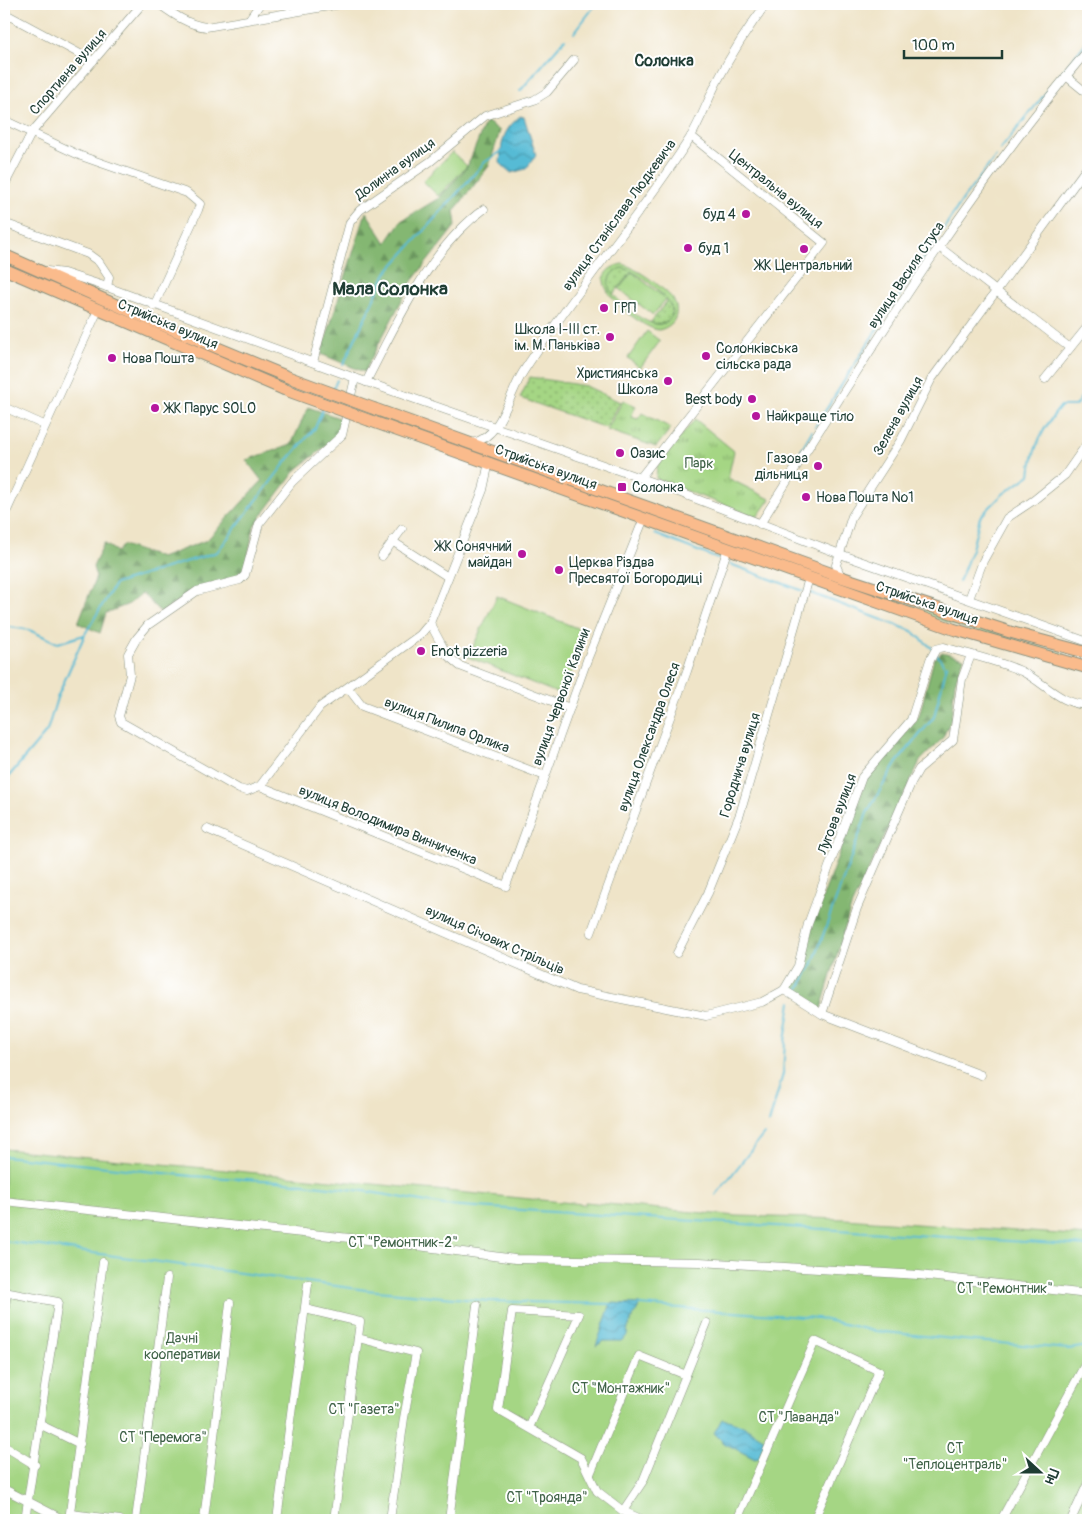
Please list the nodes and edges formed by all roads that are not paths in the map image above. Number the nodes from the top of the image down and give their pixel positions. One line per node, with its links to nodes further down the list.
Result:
1 (142, 4): 10 (street, Спортивна вулиця)
2 (159, 4): 7 (street)
3 (260, 4): 7 (street)
4 (341, 4): 7 (street)
5 (766, 4): 15 (street, вулиця Станіслава Людкевича)
6 (4, 13): 10 (street)
7 (250, 18)
8 (1088, 50): 11 (street, вулиця Василя Стуса)
9 (574, 60): 30 (street, Долинна вулиця)
10 (93, 61): 14 (street, Спортивна вулиця)
11 (1066, 76): 12 (street); 20 (street, вулиця Василя Стуса)
12 (1088, 94)
13 (4, 120): 14 (street)
14 (32, 132): 17 (street, Спортивна вулиця); 26 (street)
15 (691, 136): 36 (street, вулиця Станіслава Людкевича); 42 (street, Центральна вулиця)
16 (1088, 166): 25 (street, Зелена вулиця)
17 (4, 186)
18 (484, 209): 33 (street)
19 (4, 222): 24 (street)
20 (938, 246): 25 (street); 45 (street, вулиця Василя Стуса)
21 (4, 255): 23 (highway, Стрийська вулиця)
22 (4, 269): 27 (highway, Стрийська вулиця)
23 (39, 270): 24 (street); 39 (highway, Стрийська вулиця, bridge)
24 (107, 287): 26 (street)
25 (997, 293): 29 (street); 50 (street, Зелена вулиця)
26 (154, 306): 30 (street)
27 (98, 310): 35 (street); 41 (highway, Стрийська вулиця, bridge)
28 (1088, 326): 29 (street)
29 (1070, 348): 32 (street)
30 (313, 362): 31 (street)
31 (355, 378): 33 (street); 65 (street)
32 (1045, 379)
33 (366, 382): 36 (street)
34 (4, 407): 35 (street)
35 (44, 425): 43 (street)
36 (494, 427): 37 (street, вулиця Станіслава Людкевича); 42 (street)
37 (486, 438): 39 (street); 40 (street)
38 (1088, 442): 55 (street)
39 (471, 443): 40 (highway, Стрийська вулиця)
40 (495, 452): 51 (highway, Стрийська вулиця)
41 (488, 462): 44 (highway, Стрийська вулиця); 52 (street)
42 (640, 478): 45 (street)
43 (4, 517)
44 (644, 518): 48 (highway, Стрийська вулиця); 63 (street, вулиця Червоної Калини)
45 (760, 524): 50 (street)
46 (402, 528): 47 (street)
47 (392, 541): 49 (street); 52 (street)
48 (728, 548): 54 (highway, Стрийська вулиця); 68 (street, вулиця Олександра Олеся)
49 (382, 556)
50 (839, 557): 51 (street); 53 (street, Зелена вулиця); 55 (street)
51 (819, 569): 53 (highway, Стрийська вулиця)
52 (448, 577): 56 (street)
53 (841, 577): 58 (highway, Стрийська вулиця)
54 (806, 586): 60 (highway, Стрийська вулиця); 69 (street, Городнича вулиця)
55 (969, 599): 57 (street)
56 (430, 623): 61 (street); 63 (street)
57 (1088, 642)
58 (1088, 653)
59 (970, 655): 62 (street, Лугова вулиця); 70 (street, Лугова вулиця); 71 (street)
60 (1088, 668)
61 (348, 688): 64 (street, вулиця Пилипа Орлика); 65 (street)
62 (1088, 705)
63 (570, 708): 64 (street, вулиця Червоної Калини)
64 (545, 776): 67 (street, вулиця Червоної Калини)
65 (260, 786): 67 (street, вулиця Володимира Винниченка)
66 (206, 828): 70 (street, вулиця Січових Стрільців)
67 (506, 886)
68 (591, 933)
69 (677, 953)
70 (784, 990): 71 (street)
71 (822, 1014): 72 (street)
72 (981, 1075)
73 (4, 1201): 78 (street)
74 (103, 1262): 89 (street)
75 (167, 1278): 101 (street)
76 (308, 1284): 81 (street)
77 (5, 1292): 82 (street); 87 (street)
78 (1088, 1294)
79 (230, 1303): 102 (street)
80 (477, 1305): 106 (street)
81 (305, 1309): 84 (street); 103 (street)
82 (4, 1315)
83 (707, 1323): 86 (street)
84 (358, 1338): 104 (street); 105 (street)
85 (1088, 1359): 110 (street)
86 (686, 1376): 92 (street); 96 (street)
87 (41, 1425): 89 (street); 91 (street)
88 (529, 1428): 88 (street); 92 (street)
89 (80, 1444): 97 (street)
90 (4, 1446): 91 (street)
91 (35, 1466): 95 (street)
92 (590, 1474): 96 (street)
93 (1088, 1483): 111 (street)
94 (4, 1489): 95 (street)
95 (27, 1500): 98 (street); 99 (street)
96 (624, 1511): 107 (street)
97 (70, 1517): 100 (street)
98 (25, 1520)
99 (64, 1520)
100 (120, 1520)
101 (136, 1520)
102 (204, 1520)
103 (277, 1520)
104 (334, 1520)
105 (390, 1520)
106 (449, 1520)
107 (643, 1520)
108 (737, 1520): 109 (street)
109 (814, 1520)
110 (1001, 1520)
111 (1071, 1520)

